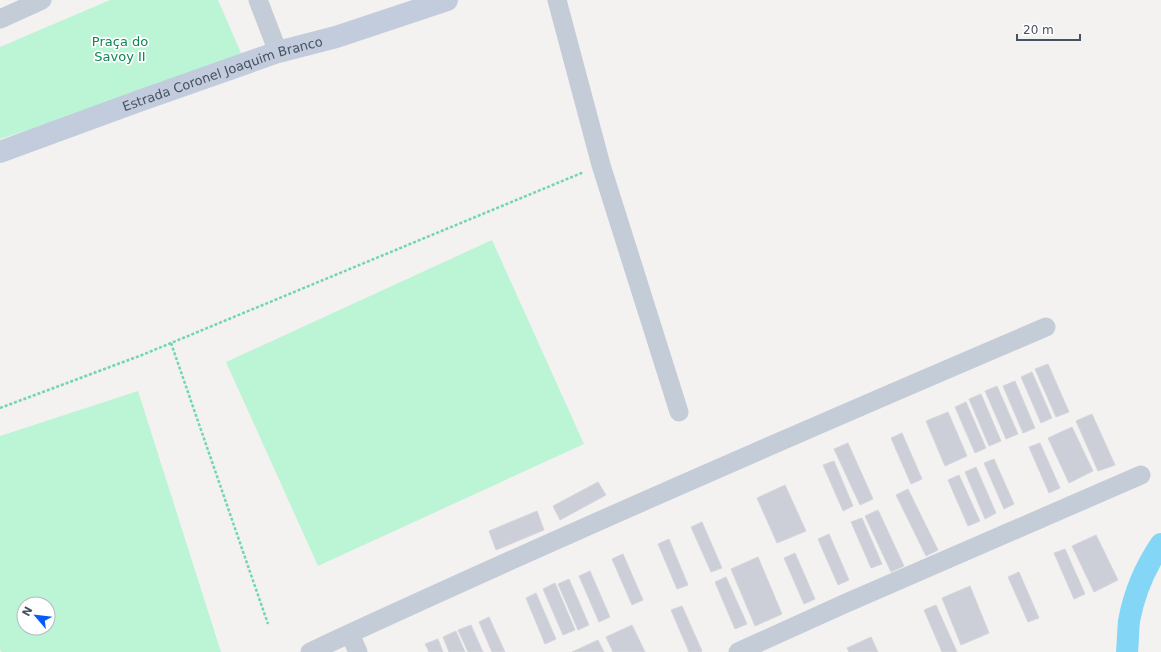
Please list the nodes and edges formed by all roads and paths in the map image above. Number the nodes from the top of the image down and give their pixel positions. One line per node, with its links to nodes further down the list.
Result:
1 (42, 0): 5 (street)
2 (258, 0): 6 (street)
3 (447, 0): 6 (street, Estrada Coronel Joaquim Branco)
4 (556, 0): 8 (street)
5 (0, 19)
6 (278, 52): 7 (street, Estrada Coronel Joaquim Branco)
7 (0, 152)
8 (600, 165): 10 (path); 12 (street)
9 (1046, 327): 15 (street)
10 (171, 343): 11 (path); 14 (path)
11 (0, 408)
12 (679, 412)
13 (1141, 475): 18 (street)
14 (268, 624)
15 (350, 634): 16 (street); 17 (street)
16 (310, 652)
17 (358, 652)
18 (738, 652)

